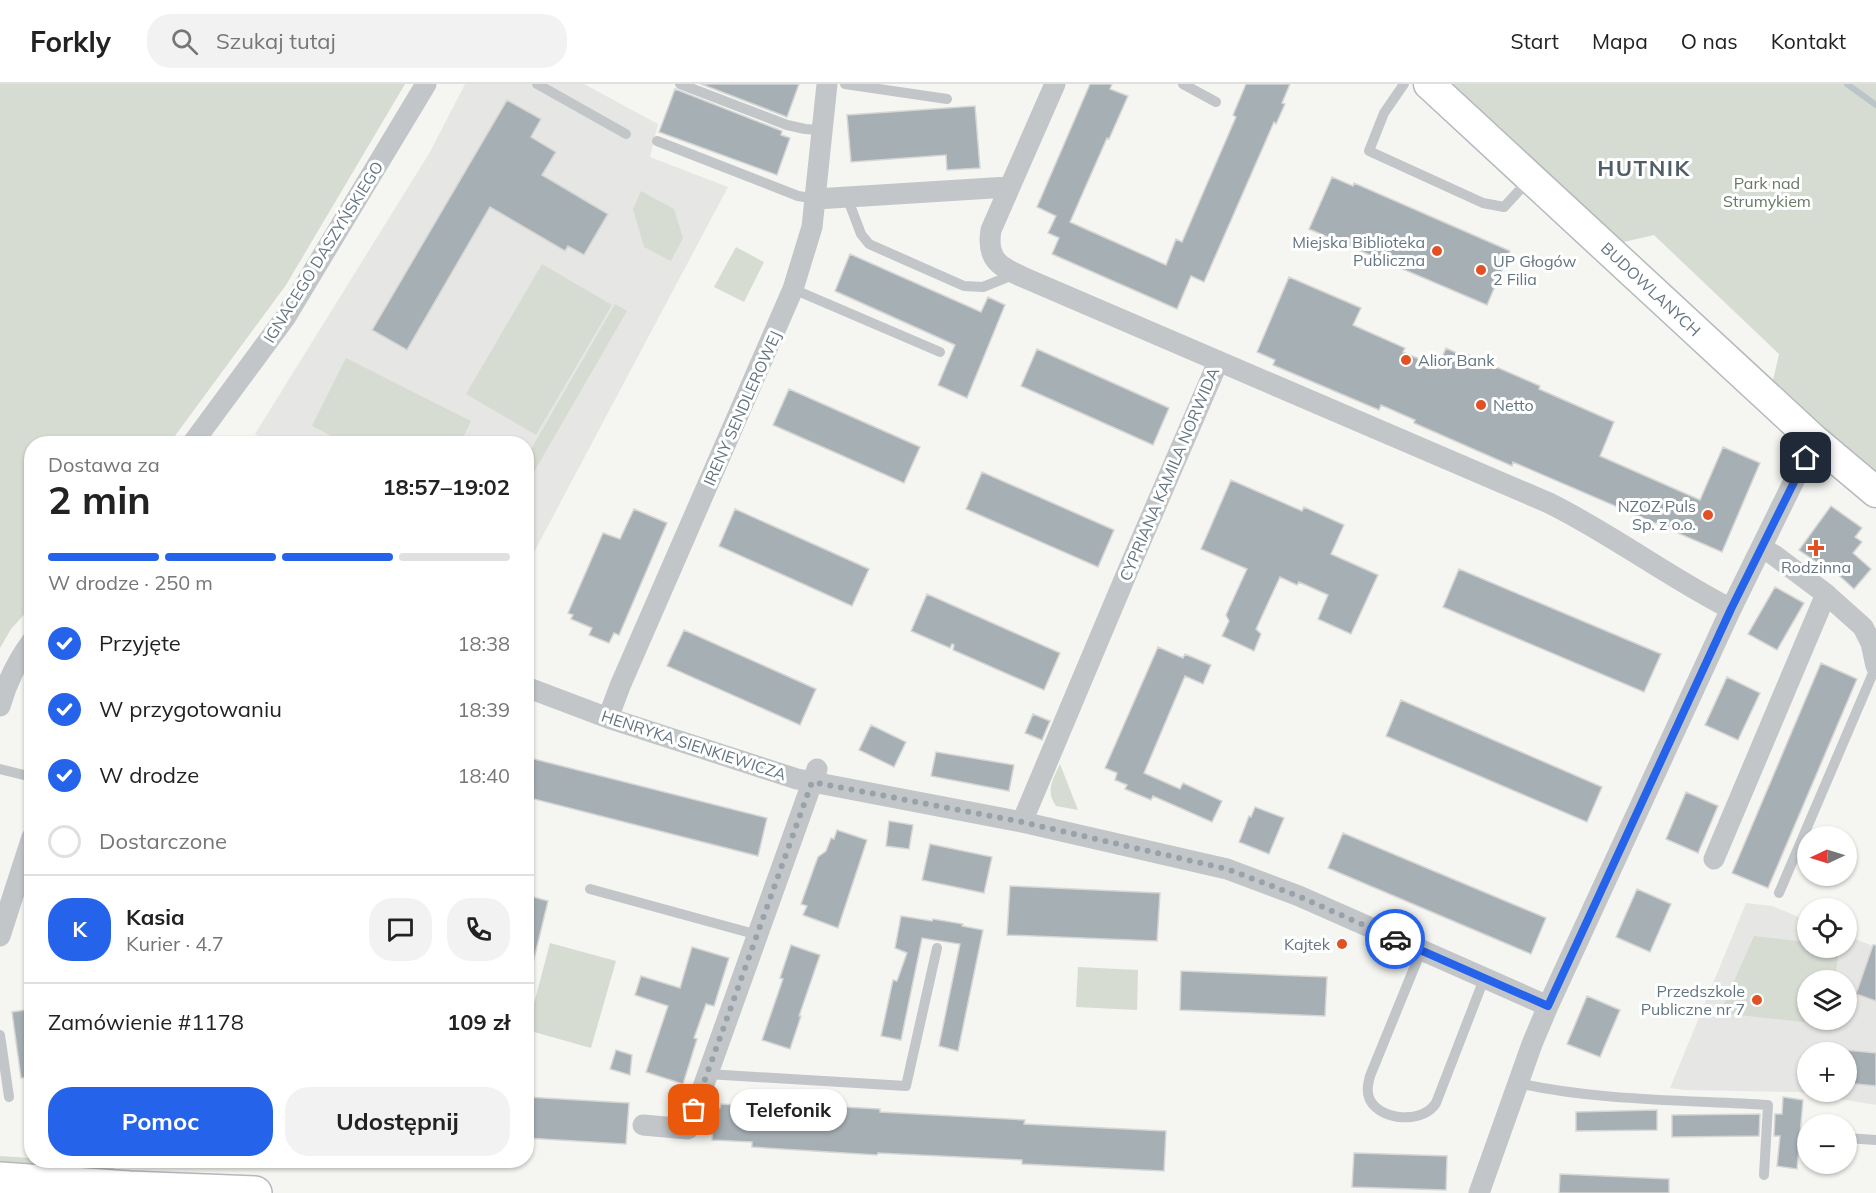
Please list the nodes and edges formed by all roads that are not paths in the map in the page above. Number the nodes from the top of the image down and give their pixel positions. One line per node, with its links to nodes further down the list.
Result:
1 (426, 84): 23 (street, IGNACEGO DASZYŃSKIEGO)
2 (537, 84): 13 (lane)
3 (680, 84): 12 (lane)
4 (826, 84): 12 (street, IRENY SENDLEROWEJ)
5 (845, 84): 10 (lane)
6 (1055, 84): 16 (street, CYPRIANA KAMILA NORWIDA)
7 (1183, 84): 11 (lane)
8 (1404, 84): 15 (lane)
9 (1429, 84): 15 (street, BUDOWLANYCH)
10 (947, 99)
11 (1216, 102)
12 (821, 130): 18 (street, IRENY SENDLEROWEJ)
13 (626, 134)
14 (657, 141): 18 (lane)
15 (1531, 178): 24 (street, BUDOWLANYCH)
16 (1008, 187): 17 (street); 19 (street, CYPRIANA KAMILA NORWIDA)
17 (847, 197): 18 (street); 19 (lane)
18 (816, 199): 20 (street, IRENY SENDLEROWEJ)
19 (1016, 274): 22 (street, CYPRIANA KAMILA NORWIDA)
20 (793, 289): 21 (lane); 33 (street, IRENY SENDLEROWEJ)
21 (940, 352)
22 (1218, 362): 28 (street); 37 (street, CYPRIANA KAMILA NORWIDA)
23 (198, 436)
24 (1814, 440): 25 (street, BUDOWLANYCH); 26 (street)
25 (1876, 492)
26 (1762, 548): 27 (street); 28 (street)
27 (1826, 594): 30 (street); 38 (street)
28 (1731, 609): 47 (street)
29 (24, 652): 32 (street)
30 (1876, 666): 41 (lane)
31 (534, 690): 33 (street, HENRYKA SIENKIEWICZA)
32 (0, 705)
33 (608, 718): 36 (street, HENRYKA SIENKIEWICZA)
34 (0, 769): 35 (lane)
35 (24, 775)
36 (814, 775): 37 (street, HENRYKA SIENKIEWICZA); 43 (street)
37 (1022, 822): 45 (street, HENRYKA SIENKIEWICZA)
38 (1714, 859)
39 (24, 869): 42 (street)
40 (590, 889): 43 (lane)
41 (1779, 893)
42 (0, 936)
43 (758, 936): 49 (street)
44 (937, 948): 49 (lane)
45 (1421, 951): 46 (street, HENRYKA SIENKIEWICZA); 46 (lane)
46 (1484, 979): 47 (street, HENRYKA SIENKIEWICZA)
47 (1548, 1006): 50 (street)
48 (0, 1035): 51 (lane)
49 (707, 1074): 52 (street)
50 (1518, 1083): 55 (lane); 58 (street)
51 (9, 1097)
52 (643, 1125)
53 (1857, 1139): 54 (lane)
54 (1876, 1140)
55 (1764, 1175)
56 (0, 1179): 57 (main road)
57 (243, 1193)
58 (1479, 1193)

